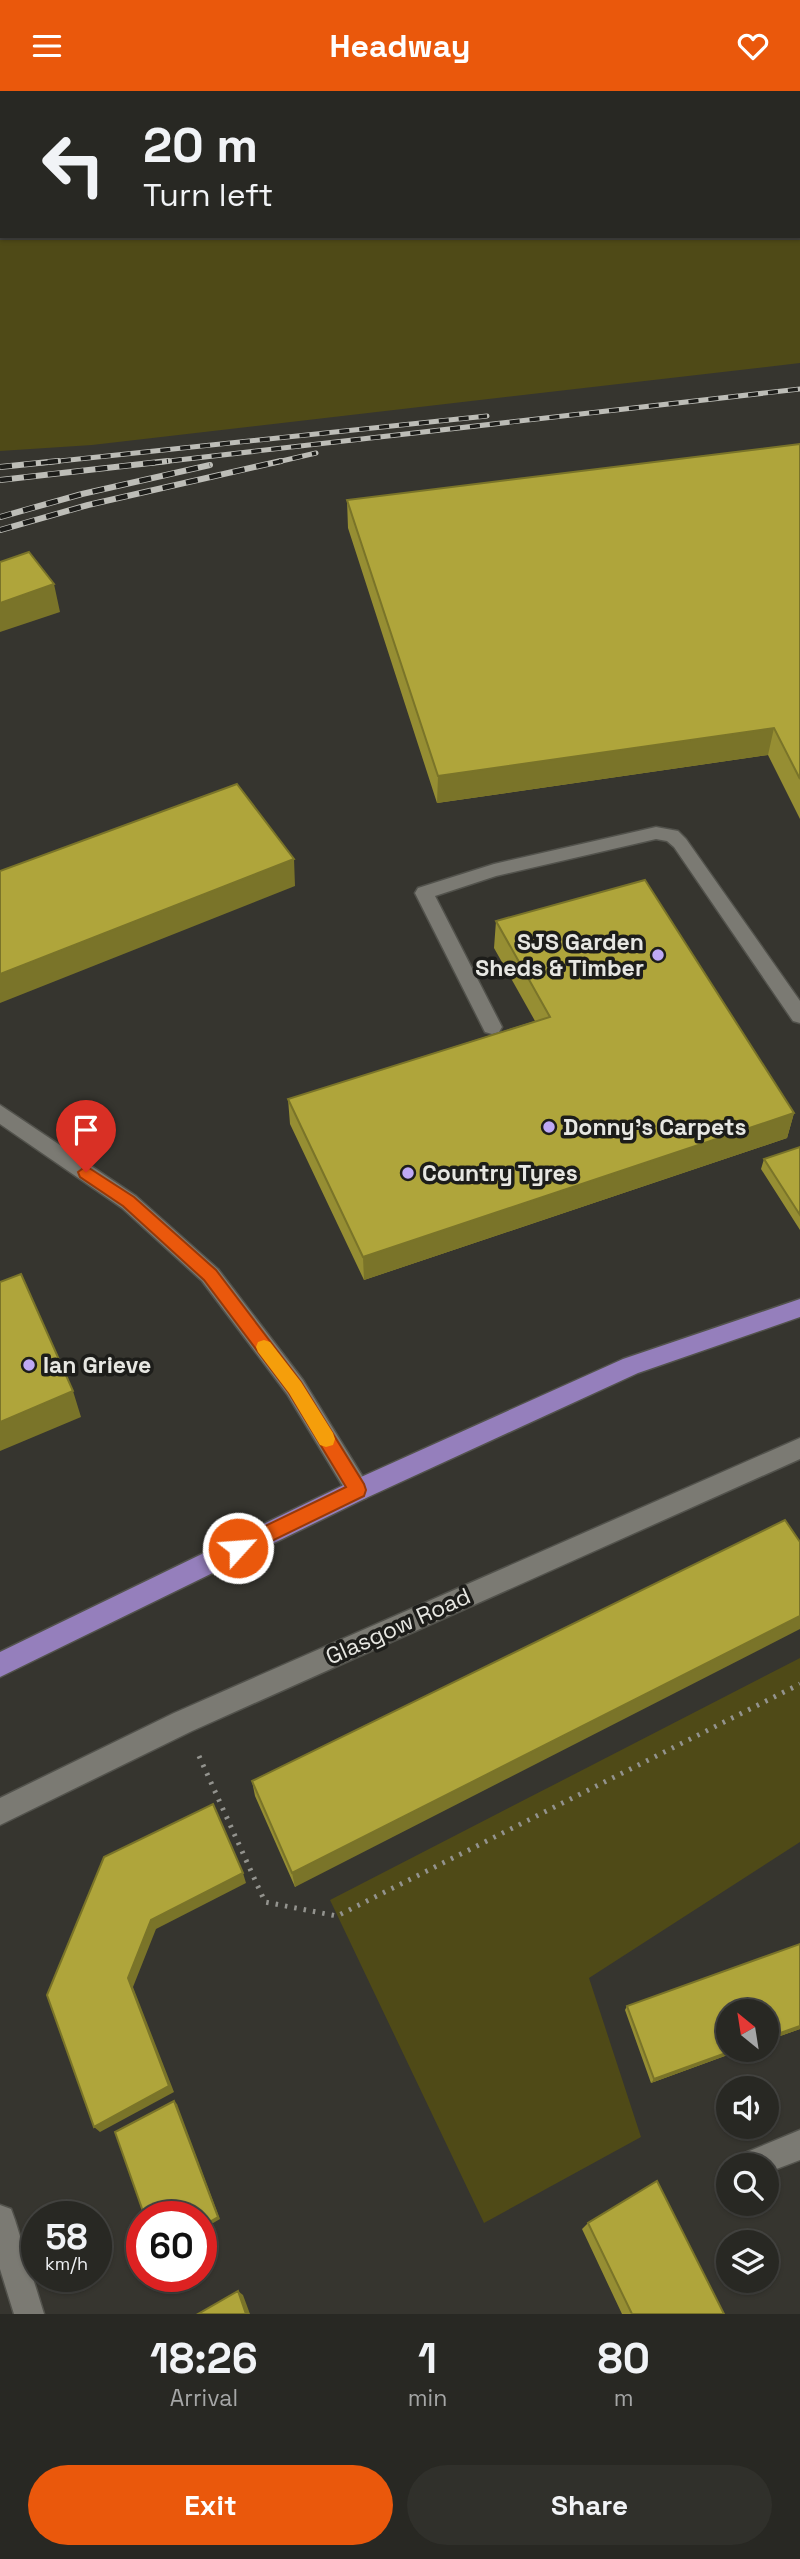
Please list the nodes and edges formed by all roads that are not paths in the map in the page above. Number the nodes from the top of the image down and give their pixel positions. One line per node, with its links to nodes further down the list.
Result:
1 (800, 1016): 2 (street)
2 (492, 1027)
3 (0, 1113): 6 (street)
4 (800, 1308): 6 (main road)
5 (800, 1448): 8 (street, Glasgow Road)
6 (358, 1490): 7 (main road)
7 (0, 1665)
8 (0, 1812)
9 (800, 2144): 10 (street)
10 (779, 2153)
11 (0, 2220): 12 (street)
12 (29, 2314)

